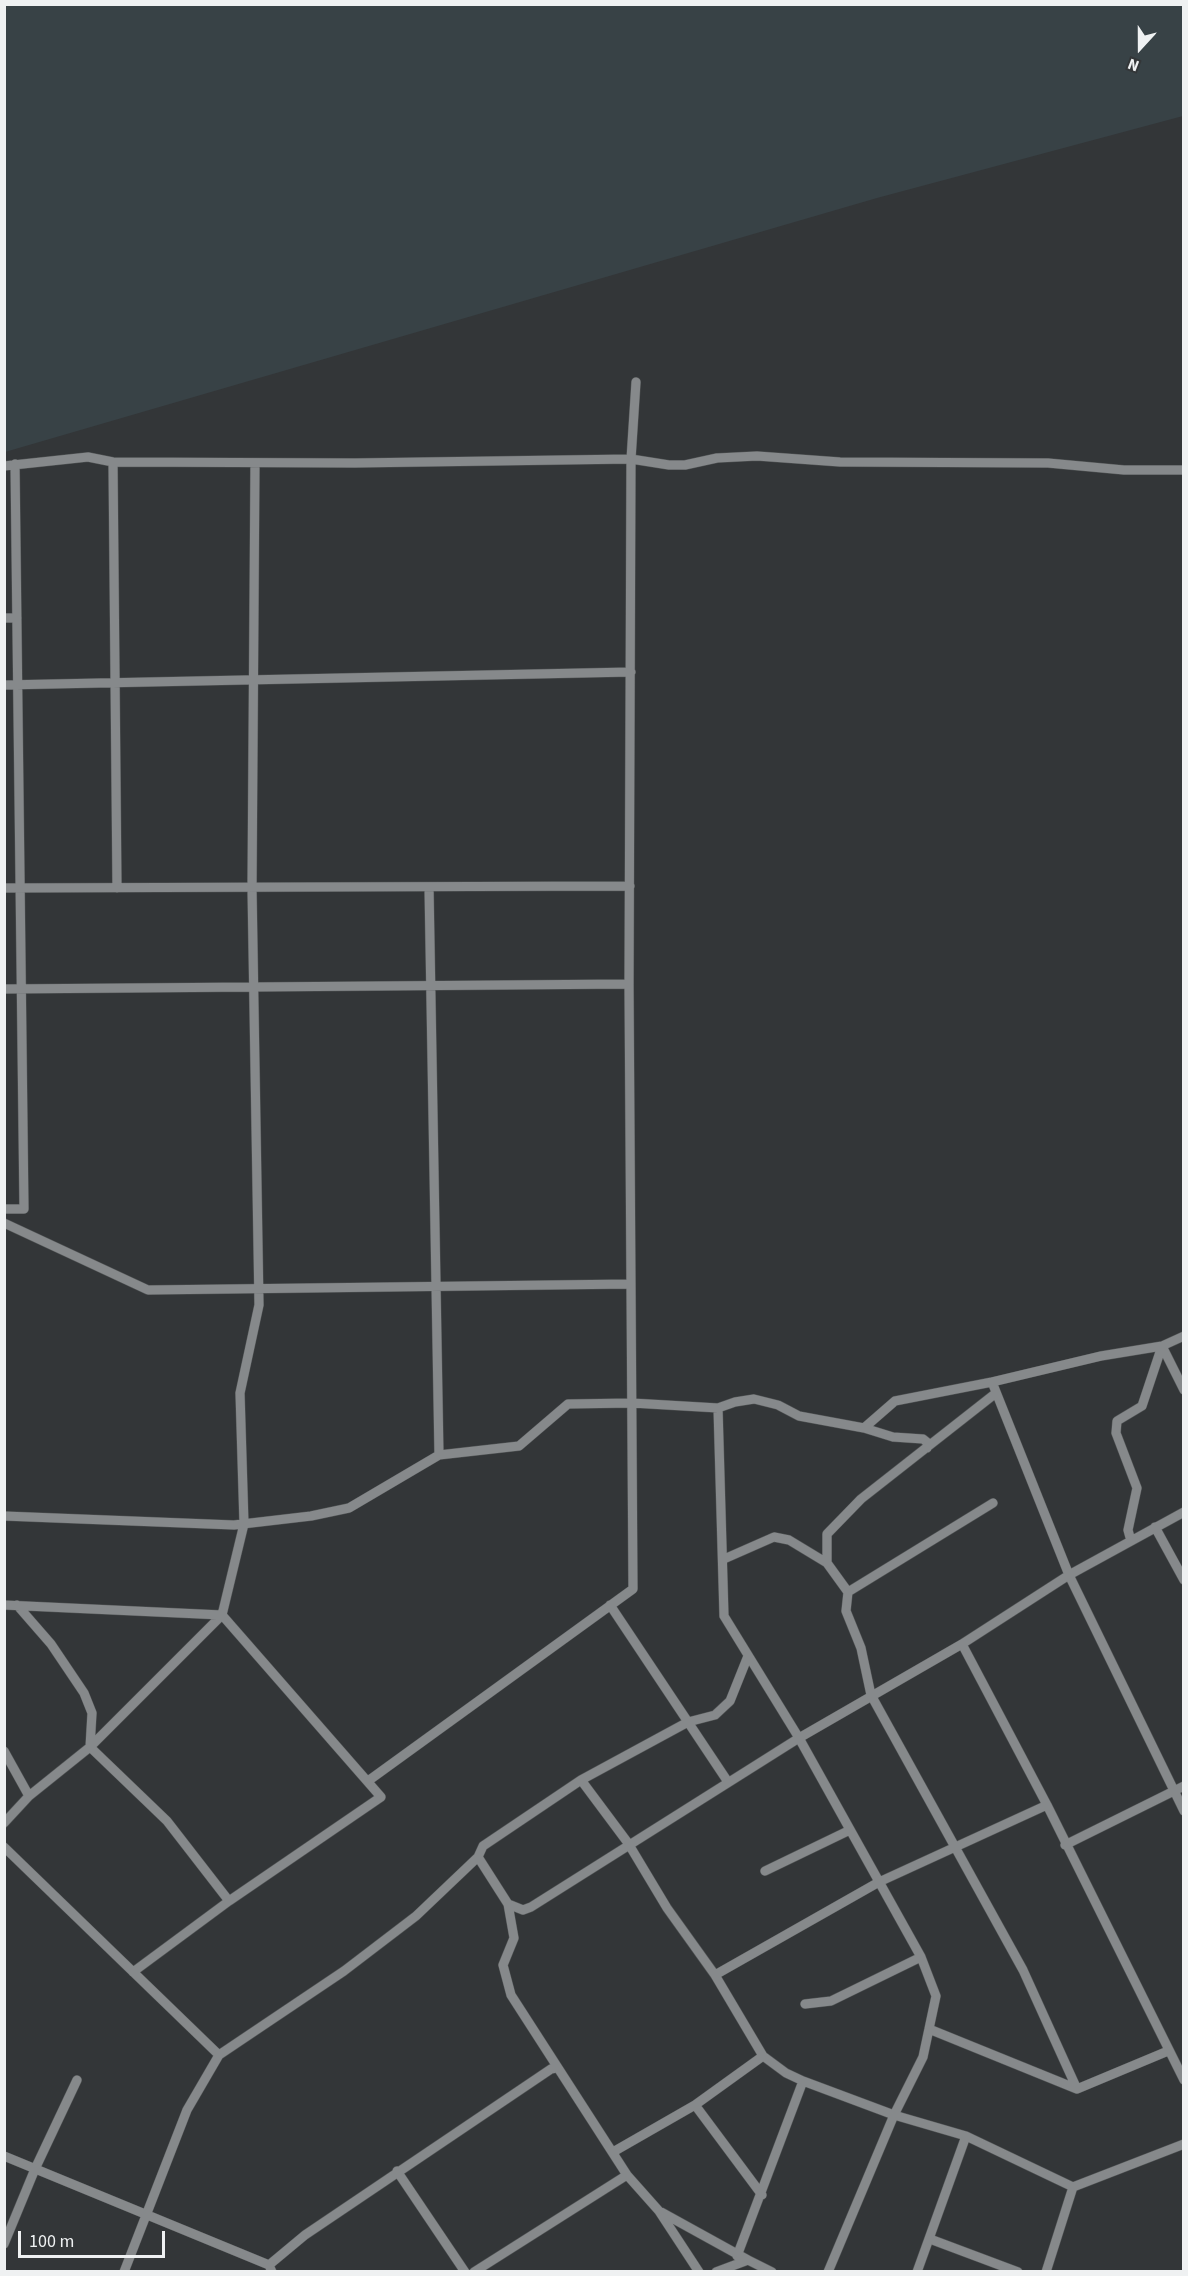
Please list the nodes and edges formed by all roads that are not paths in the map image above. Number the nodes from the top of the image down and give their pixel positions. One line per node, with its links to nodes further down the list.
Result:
1 (636, 381): 2 (street)
2 (632, 459): 4 (street); 7 (street); 10 (street)
3 (113, 462): 4 (street); 5 (street); 12 (street)
4 (255, 463): 11 (street)
5 (15, 464): 6 (street); 9 (street)
6 (4, 466)
7 (1184, 470)
8 (4, 618): 9 (street)
9 (17, 618): 14 (street)
10 (631, 672): 11 (street); 15 (street)
11 (254, 680): 12 (street); 20 (street)
12 (115, 683): 14 (street); 19 (street)
13 (4, 685): 14 (street)
14 (18, 685): 18 (street)
15 (630, 886): 16 (street); 21 (street)
16 (429, 887): 20 (street); 22 (street)
17 (4, 888): 18 (street)
18 (20, 888): 19 (street); 25 (street)
19 (117, 888): 20 (street)
20 (252, 888): 23 (street)
21 (629, 984): 22 (street); 28 (street)
22 (430, 986): 23 (street); 29 (street)
23 (255, 987): 25 (street); 30 (street)
24 (4, 989): 25 (street)
25 (21, 989): 26 (street)
26 (4, 1209)
27 (4, 1223): 30 (street)
28 (631, 1284): 29 (street); 36 (street)
29 (436, 1286): 30 (street); 40 (street)
30 (259, 1288): 44 (street)
31 (1184, 1336): 32 (street)
32 (1162, 1346): 33 (street); 34 (street); 46 (street)
33 (992, 1382): 35 (street); 38 (street)
34 (1184, 1390)
35 (996, 1393): 39 (street); 49 (street)
36 (632, 1403): 37 (street); 40 (street); 54 (street)
37 (718, 1408): 38 (street); 47 (street)
38 (864, 1428): 39 (street)
39 (927, 1448): 48 (street)
40 (439, 1455): 44 (street)
41 (993, 1503): 51 (street)
42 (1184, 1512): 45 (street)
43 (4, 1516): 44 (street)
44 (244, 1524): 55 (street)
45 (1155, 1527): 46 (street); 50 (street)
46 (1131, 1541): 49 (street)
47 (724, 1559): 48 (street); 57 (street)
48 (827, 1563): 51 (street)
49 (1069, 1575): 56 (street); 67 (street)
50 (1184, 1580)
51 (848, 1592): 58 (street)
52 (4, 1605): 53 (street)
53 (17, 1605): 55 (street); 61 (street)
54 (610, 1605): 59 (street); 64 (street)
55 (222, 1615): 61 (street); 64 (street)
56 (962, 1644): 58 (street); 69 (street)
57 (748, 1656): 59 (street); 60 (street)
58 (872, 1695): 60 (street); 76 (street)
59 (688, 1722): 63 (street); 65 (street)
60 (799, 1738): 65 (street); 72 (street)
61 (90, 1747): 68 (street); 80 (street)
62 (4, 1751): 68 (street)
63 (581, 1780): 73 (street); 77 (street)
64 (368, 1781): 80 (street)
65 (728, 1782): 73 (street)
66 (1184, 1786): 67 (street)
67 (1173, 1792): 70 (street); 74 (street)
68 (29, 1796): 71 (street)
69 (1047, 1805): 74 (street); 76 (street)
70 (1184, 1811)
71 (4, 1823)
72 (850, 1830): 78 (street); 79 (street)
73 (628, 1843): 81 (street); 84 (street)
74 (1065, 1845): 87 (street)
75 (4, 1847): 83 (street)
76 (955, 1849): 79 (street); 94 (street)
77 (478, 1857): 81 (street); 88 (street)
78 (765, 1871)
79 (879, 1882): 82 (street); 84 (street)
80 (229, 1901): 83 (street)
81 (508, 1904): 90 (street)
82 (921, 1957): 85 (street); 86 (street)
83 (133, 1971): 88 (street)
84 (715, 1975): 89 (street)
85 (805, 2004)
86 (929, 2029): 94 (street); 96 (street)
87 (1168, 2051): 92 (street); 94 (street)
88 (219, 2055): 107 (street)
89 (763, 2056): 93 (street); 95 (street)
90 (556, 2068): 99 (street); 102 (street)
91 (77, 2080): 101 (street)
92 (1184, 2080)
93 (803, 2081): 96 (street); 105 (street)
94 (1077, 2089)
95 (694, 2105): 99 (street); 105 (street)
96 (894, 2115): 97 (street); 119 (street)
97 (966, 2136): 104 (street); 108 (street)
98 (1184, 2144): 104 (street)
99 (613, 2152): 103 (street)
100 (4, 2156): 101 (street)
101 (35, 2169): 107 (street); 109 (street)
102 (397, 2171): 112 (street); 114 (street)
103 (627, 2175): 106 (street); 115 (street)
104 (1073, 2187): 122 (street)
105 (762, 2195): 110 (street)
106 (659, 2211): 110 (street); 116 (street)
107 (146, 2215): 112 (street); 113 (street)
108 (930, 2239): 120 (street); 121 (street)
109 (4, 2244)
110 (737, 2256): 111 (street)
111 (748, 2260): 117 (street); 118 (street)
112 (270, 2268)
113 (124, 2271)
114 (465, 2271)
115 (474, 2271)
116 (699, 2271)
117 (716, 2271)
118 (772, 2271)
119 (828, 2271)
120 (917, 2271)
121 (1018, 2271)
122 (1046, 2271)

